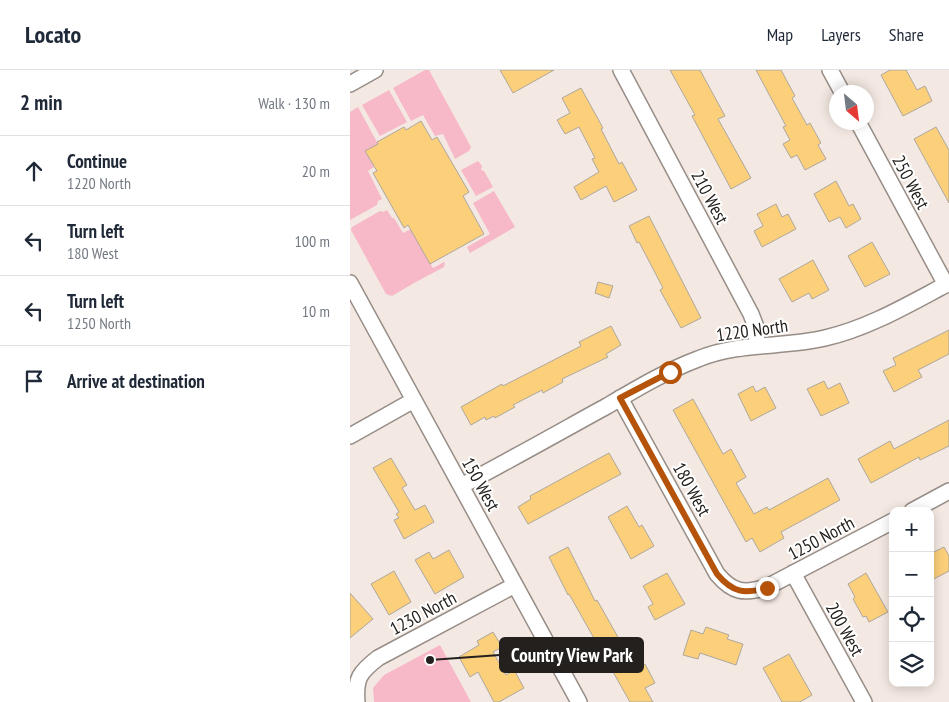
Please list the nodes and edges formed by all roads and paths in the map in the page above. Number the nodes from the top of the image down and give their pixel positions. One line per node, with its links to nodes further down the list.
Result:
1 (375, 70): 4 (street)
2 (621, 70): 9 (street, 210 West)
3 (830, 70): 5 (street)
4 (350, 84)
5 (838, 85)
6 (862, 130): 8 (street, 250 West)
7 (350, 283): 11 (street, 150 West)
8 (947, 284): 9 (street, 1220 North)
9 (757, 345): 10 (street, 1220 North)
10 (620, 398): 13 (street, 1220 North); 19 (street, 180 West)
11 (414, 400): 12 (street); 13 (street, 150 West)
12 (350, 436)
13 (461, 486): 18 (street, 150 West)
14 (949, 491): 15 (street)
15 (919, 507)
16 (889, 523): 17 (street, 1250 North)
17 (793, 574): 19 (street, 1250 North); 22 (street, 200 West)
18 (515, 586): 20 (street, 1230 North); 21 (street, 150 West)
19 (737, 591)
20 (357, 702)
21 (579, 702)
22 (864, 702)

